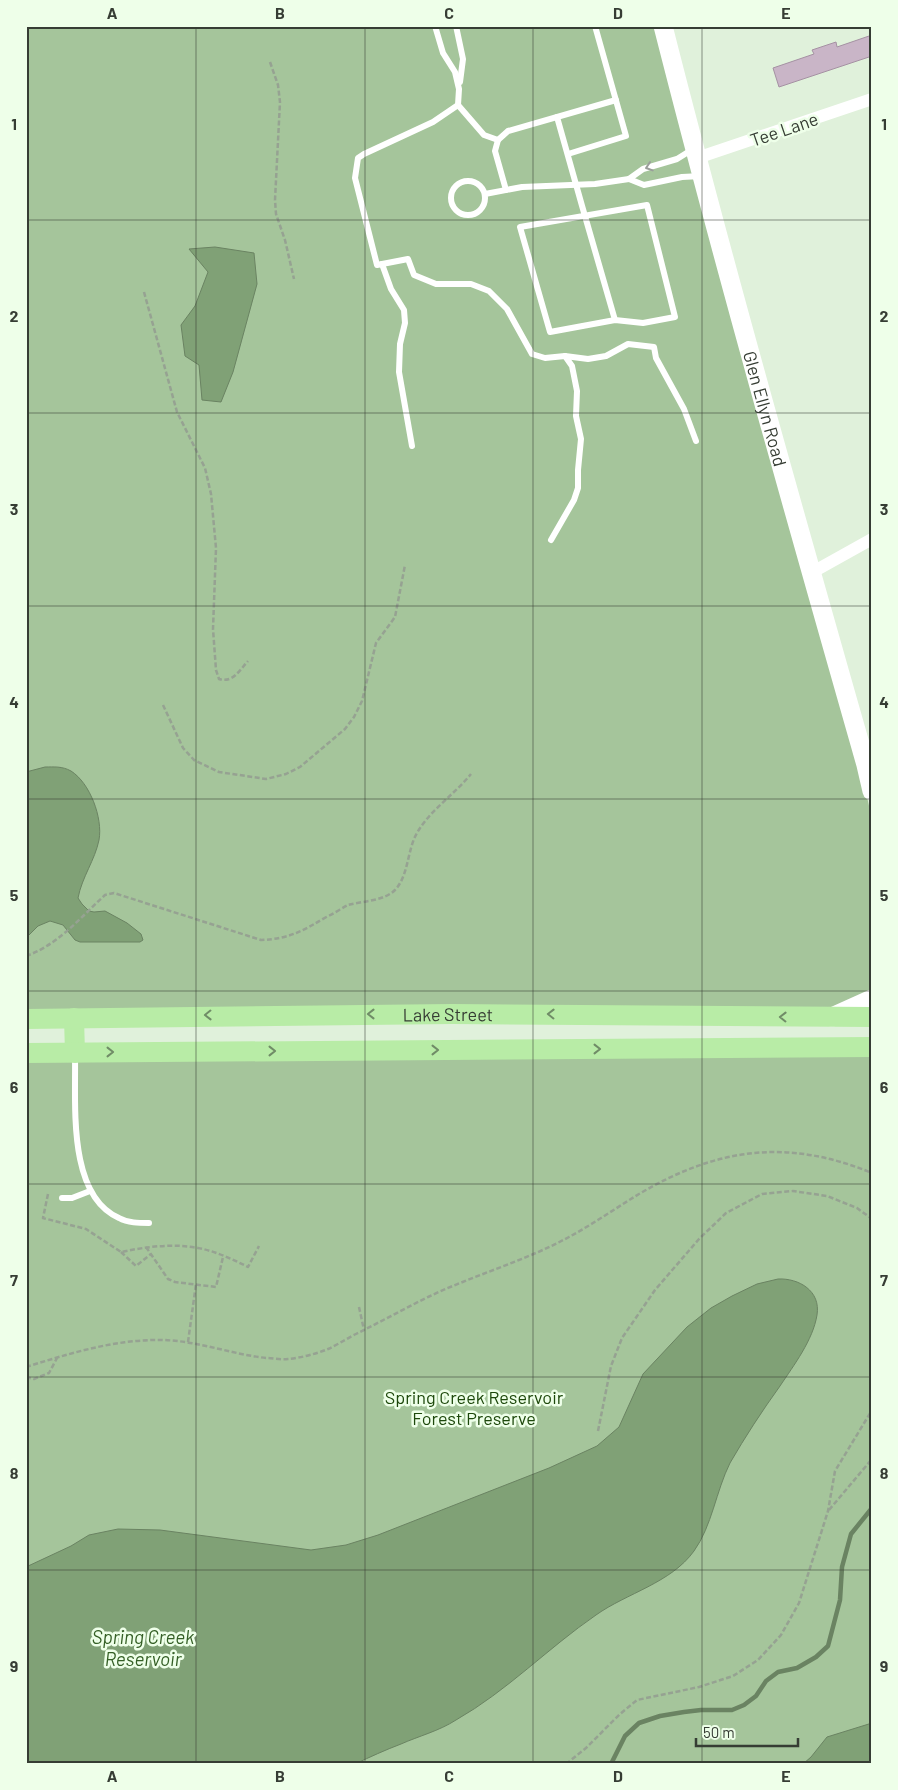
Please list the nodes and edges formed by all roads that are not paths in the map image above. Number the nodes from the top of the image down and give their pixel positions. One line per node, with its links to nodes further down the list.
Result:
1 (435, 26): 5 (lane)
2 (456, 26): 5 (lane)
3 (595, 26): 7 (lane)
4 (663, 26): 12 (street, Glen Ellyn Road)
5 (459, 89): 8 (lane)
6 (872, 99): 12 (street, Tee Lane)
7 (616, 100): 9 (lane); 11 (lane)
8 (458, 105): 10 (lane); 18 (lane)
9 (558, 117): 10 (lane); 11 (lane)
10 (498, 140): 15 (lane)
11 (568, 154): 14 (lane)
12 (697, 161): 13 (lane, one-way to 13); 13 (lane); 25 (street, Glen Ellyn Road)
13 (629, 180): 14 (lane)
14 (576, 184): 15 (lane); 17 (lane)
15 (506, 190): 16 (lane)
16 (485, 194): 16 (lane)
17 (585, 217): 19 (lane); 19 (lane); 19 (lane)
18 (382, 264): 20 (lane); 22 (lane)
19 (615, 320)
20 (565, 356): 21 (lane); 24 (lane)
21 (696, 441)
22 (412, 446)
23 (872, 539): 25 (street)
24 (551, 540)
25 (811, 573): 26 (street, Glen Ellyn Road)
26 (869, 764): 27 (street, Glen Ellyn Road)
27 (872, 790)
28 (872, 999): 29 (street)
29 (832, 1017): 30 (main road, Lake Street, one-way to 30); 31 (main road, Lake Street)
30 (74, 1018): 32 (main road, Lake Street); 34 (main road)
31 (872, 1018)
32 (26, 1019)
33 (872, 1047): 34 (main road, Lake Street, one-way to 33)
34 (75, 1053): 35 (main road, Lake Street); 36 (lane)
35 (26, 1054)
36 (90, 1191): 37 (lane); 38 (lane)
37 (62, 1198)
38 (149, 1223)

